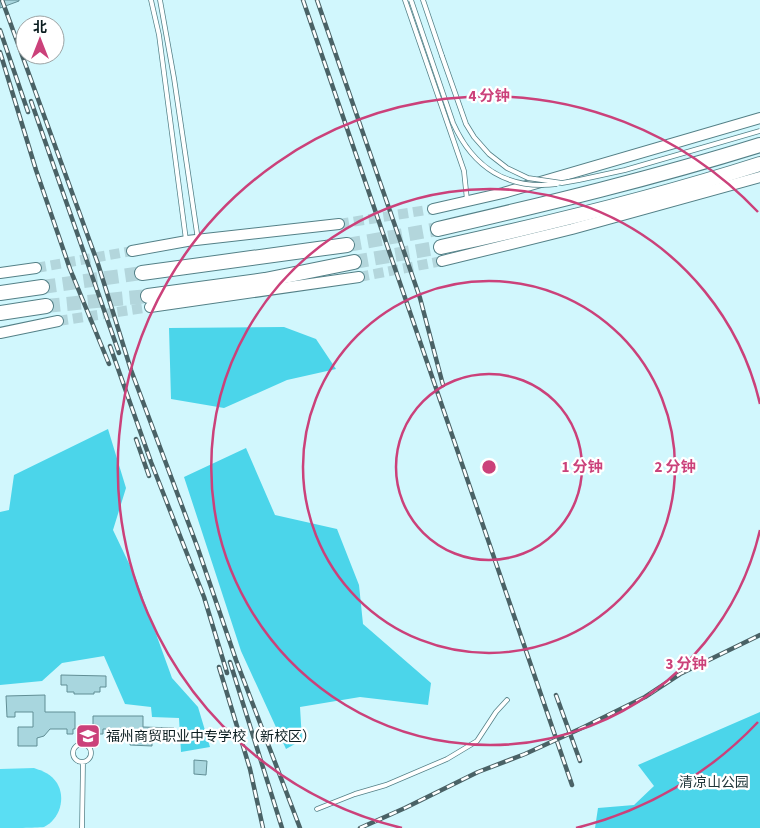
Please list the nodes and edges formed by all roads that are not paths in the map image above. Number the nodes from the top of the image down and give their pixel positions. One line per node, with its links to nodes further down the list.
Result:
1 (151, 0): 17 (lane)
2 (160, 0): 16 (lane)
3 (405, 0): 12 (lane)
4 (411, 0): 11 (lane, bridge)
5 (423, 0): 11 (lane, bridge)
6 (760, 118): 12 (main road)
7 (760, 131): 11 (lane, bridge)
8 (760, 145): 15 (highway)
9 (760, 164): 20 (highway)
10 (760, 177): 20 (main road)
11 (562, 183)
12 (467, 202): 13 (main road)
13 (433, 210)
14 (339, 224): 16 (main road)
15 (438, 228)
16 (198, 240): 17 (main road)
17 (187, 241): 19 (main road)
18 (347, 245): 24 (highway)
19 (132, 250)
20 (442, 254)
21 (354, 262): 28 (highway)
22 (36, 268): 23 (main road)
23 (0, 273)
24 (142, 273)
25 (359, 277): 28 (main road)
26 (42, 287): 27 (highway)
27 (1, 293)
28 (149, 301)
29 (46, 306): 30 (highway)
30 (0, 313)
31 (58, 321): 32 (main road)
32 (0, 333)
33 (507, 700): 35 (lane)
34 (83, 762): 34 (lane); 36 (lane)
35 (317, 809)
36 (82, 828)

